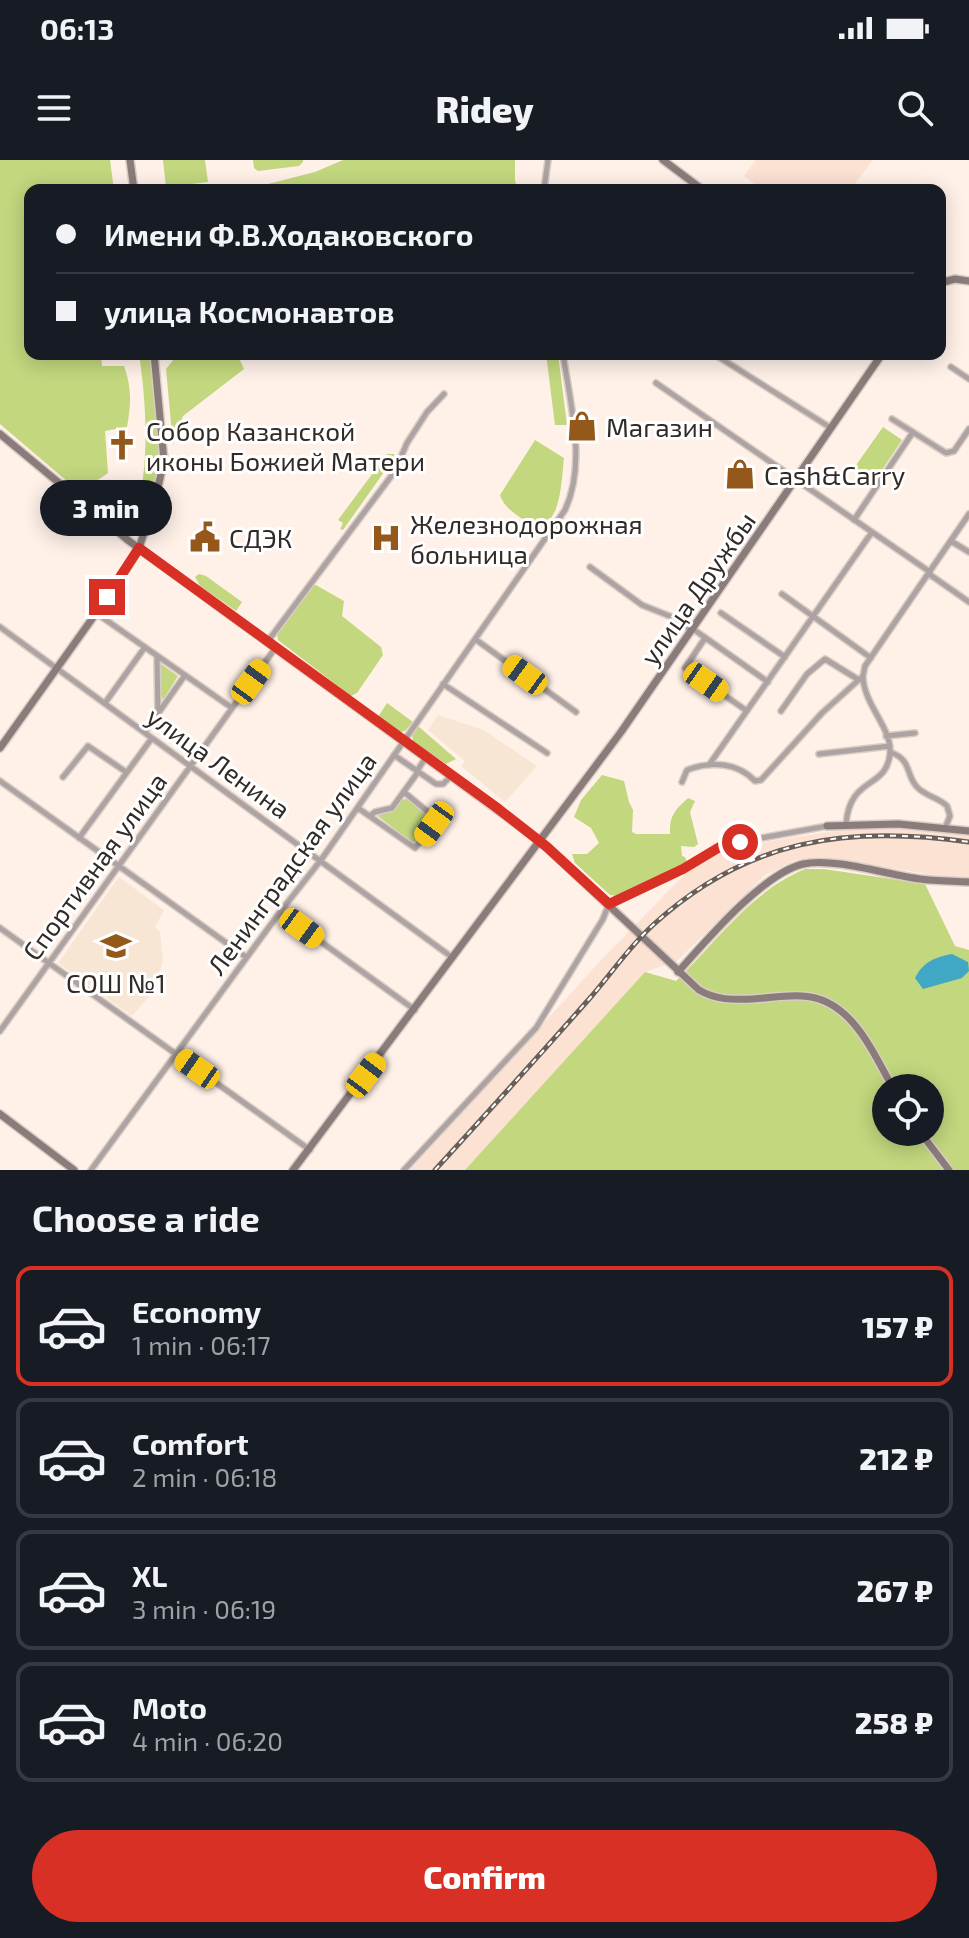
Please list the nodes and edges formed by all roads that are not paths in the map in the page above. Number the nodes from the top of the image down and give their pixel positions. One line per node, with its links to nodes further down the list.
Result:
1 (130, 160): 4 (street)
2 (548, 160): 5 (street)
3 (663, 160): 6 (street)
4 (133, 184)
5 (545, 184)
6 (695, 184)
7 (946, 281): 8 (street)
8 (969, 281)
9 (155, 360): 27 (street)
10 (564, 360): 39 (street, Ленинградская улица)
11 (723, 360): 18 (street)
12 (878, 360): 18 (street, улица Дружбы)
13 (951, 367): 14 (street)
14 (969, 379)
15 (656, 383): 22 (street)
16 (444, 394): 40 (street)
17 (892, 419): 20 (street)
18 (831, 428): 22 (street, улица Дружбы)
19 (969, 429): 20 (street)
20 (913, 432): 24 (street)
21 (0, 434): 27 (street)
22 (796, 480): 24 (street); 37 (street, улица Дружбы)
23 (969, 514): 26 (street)
24 (854, 520): 25 (street)
25 (872, 532): 30 (street); 35 (street)
26 (951, 541): 28 (street); 30 (street)
27 (139, 548): 33 (street); 40 (street)
28 (969, 552)
29 (590, 567): 37 (street)
30 (930, 573): 32 (street); 45 (street)
31 (782, 594): 35 (street)
32 (969, 602)
33 (95, 613): 41 (street); 46 (street)
34 (721, 613): 44 (street)
35 (814, 616): 44 (street); 45 (street)
36 (0, 627): 46 (street, улица Ленина)
37 (692, 630): 38 (street); 84 (street, улица Дружбы)
38 (705, 638): 49 (street); 53 (street)
39 (475, 639): 50 (street, Ленинградская улица); 55 (street)
40 (268, 641): 42 (street)
41 (145, 647): 43 (street); 51 (street)
42 (276, 647): 52 (street, Спортивная улица); 61 (street)
43 (157, 655): 47 (street); 56 (street)
44 (785, 657): 49 (street)
45 (871, 658): 48 (street)
46 (57, 668): 51 (street, улица Ленина); 62 (street)
47 (185, 675): 52 (street); 56 (street)
48 (861, 678): 54 (street); 59 (street); 68 (street)
49 (768, 682): 53 (street)
50 (443, 684): 61 (street, Ленинградская улица); 64 (street)
51 (105, 703): 57 (street, улица Ленина)
52 (232, 708): 69 (street, Спортивная улица)
53 (747, 711): 68 (street)
54 (781, 711)
55 (576, 712)
56 (158, 714): 57 (street)
57 (145, 732): 60 (street, улица Ленина)
58 (915, 733): 59 (street)
59 (886, 736): 63 (street)
60 (152, 738): 69 (street, улица Ленина); 70 (street)
61 (403, 740): 66 (street, Ленинградская улица); 67 (street)
62 (0, 748)
63 (890, 749): 65 (street); 79 (street); 81 (street)
64 (547, 753)
65 (819, 754)
66 (394, 755): 71 (street); 77 (street, Ленинградская улица)
67 (429, 759): 71 (street); 72 (street)
68 (709, 765): 75 (street)
69 (190, 767): 85 (street, улица Ленина); 86 (street, Спортивная улица)
70 (127, 772): 73 (street); 83 (street)
71 (419, 772): 72 (street); 76 (street)
72 (451, 775): 84 (street)
73 (63, 777)
74 (0, 781): 83 (street)
75 (682, 782)
76 (404, 792): 78 (street); 78 (street)
77 (358, 808): 78 (street); 85 (street, Ленинградская улица)
78 (370, 816)
79 (846, 824): 80 (street); 81 (street)
80 (827, 826): 88 (street)
81 (945, 829): 82 (street)
82 (969, 831)
83 (79, 838): 86 (street)
84 (540, 841): 88 (street); 92 (street, улица Дружбы)
85 (321, 860): 89 (street, Ленинградская улица); 92 (street, улица Ленина)
86 (117, 865): 91 (street); 93 (street, Спортивная улица)
87 (969, 882): 94 (street)
88 (609, 904): 94 (street); 105 (street)
89 (280, 912): 91 (street, Ленинградская улица); 95 (street)
90 (0, 928): 93 (street)
91 (247, 957): 97 (street, Ленинградская улица)
92 (453, 958): 95 (street, улица Дружбы)
93 (49, 963): 96 (street, Спортивная улица); 97 (street)
94 (678, 972): 98 (street)
95 (415, 1010): 101 (street, улица Дружбы)
96 (0, 1031)
97 (176, 1054): 101 (street); 103 (street, Ленинградская улица)
98 (884, 1074)
99 (0, 1114): 102 (street)
100 (931, 1146): 106 (street)
101 (310, 1150): 104 (street, улица Дружбы)
102 (74, 1170)
103 (91, 1170)
104 (293, 1170)
105 (404, 1170)
106 (949, 1170)

